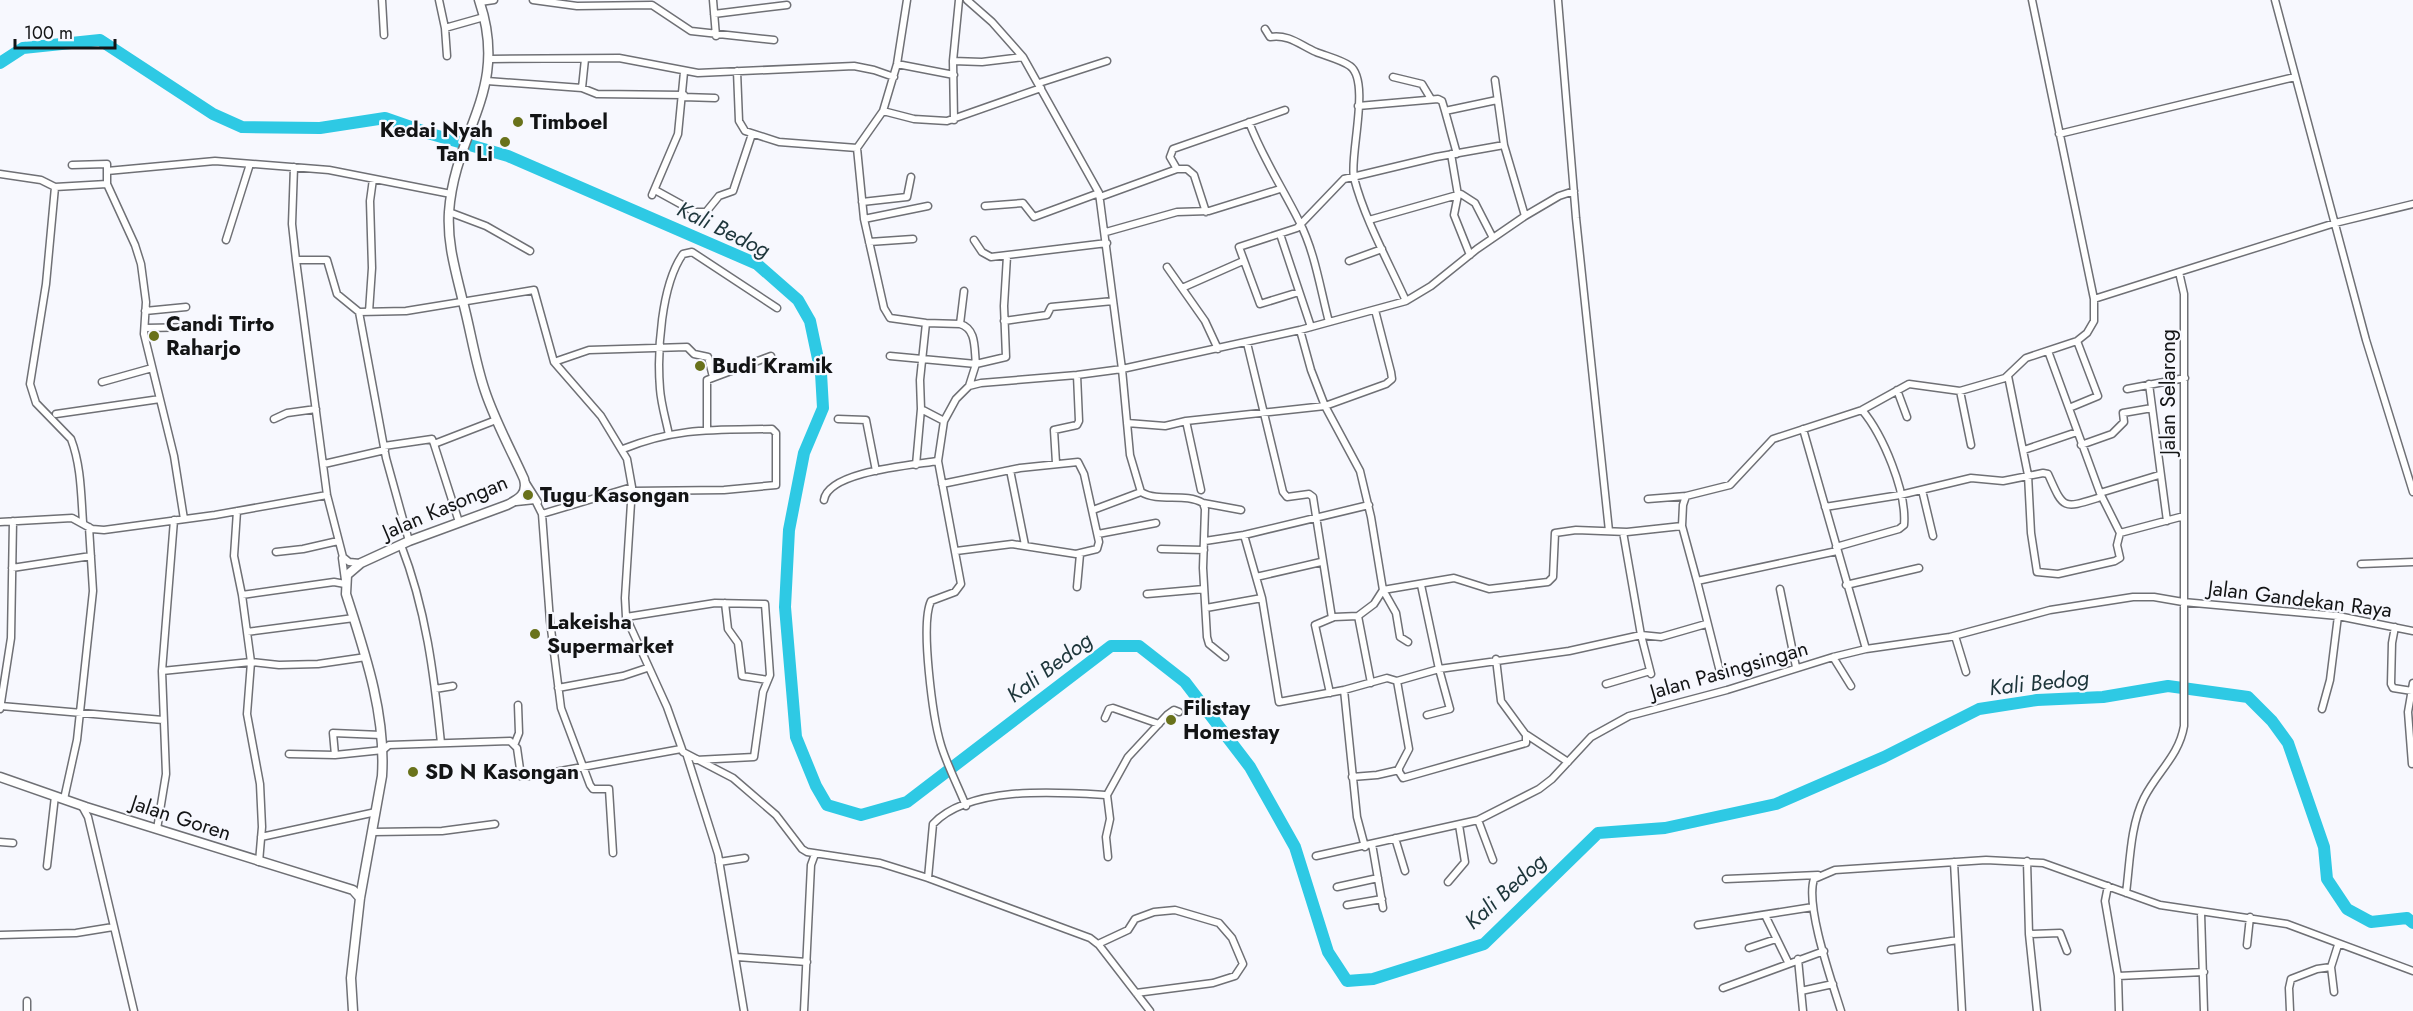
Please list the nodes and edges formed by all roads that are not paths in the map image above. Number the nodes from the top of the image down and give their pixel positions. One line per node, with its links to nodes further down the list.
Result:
1 (382, 0): 20 (street)
2 (439, 0): 18 (street)
3 (494, 0): 13 (street)
4 (534, 0): 15 (street)
5 (713, 0): 16 (street)
6 (782, 0): 16 (street)
7 (908, 0): 29 (street)
8 (959, 0): 27 (street)
9 (967, 0): 24 (street)
10 (1560, 0): 67 (street)
11 (2032, 0): 50 (street)
12 (2275, 0): 35 (street)
13 (479, 1): 17 (main road, Jalan Kasongan)
14 (652, 2): 15 (street); 21 (street)
15 (577, 3)
16 (714, 14): 21 (street)
17 (484, 18): 18 (street); 25 (main road, Jalan Kasongan)
18 (445, 28): 23 (street)
19 (1265, 28): 44 (street)
20 (384, 35)
21 (716, 36): 22 (street)
22 (774, 40)
23 (447, 56)
24 (1023, 57): 27 (street); 38 (street)
25 (490, 59): 26 (street); 37 (main road, Jalan Kasongan)
26 (585, 59): 31 (street); 39 (street)
27 (953, 61): 32 (street)
28 (1107, 61): 38 (street)
29 (897, 64): 32 (street); 33 (street)
30 (737, 71): 31 (street); 33 (street); 51 (street)
31 (684, 72): 40 (street)
32 (954, 75): 48 (street)
33 (894, 77): 46 (street)
34 (1392, 77): 42 (street)
35 (2295, 77): 50 (street); 81 (street)
36 (1495, 80): 43 (street)
37 (487, 81): 39 (street); 68 (main road, Jalan Kasongan)
38 (1040, 86): 48 (street); 69 (street)
39 (582, 88): 40 (street)
40 (683, 96): 41 (street); 51 (street)
41 (714, 98)
42 (1431, 99): 44 (street); 47 (street)
43 (1497, 100): 47 (street); 52 (street)
44 (1358, 106): 61 (street)
45 (1285, 110): 49 (street)
46 (883, 111): 48 (street); 53 (street)
47 (1445, 111): 54 (street)
48 (954, 120)
49 (1249, 122): 58 (street); 66 (street)
50 (2059, 134): 102 (street)
51 (752, 135): 53 (street)
52 (1504, 145): 54 (street); 77 (street)
53 (857, 148): 71 (street)
54 (1454, 154): 61 (street); 70 (street)
55 (250, 164): 57 (street); 59 (street); 85 (street)
56 (72, 165): 59 (street)
57 (294, 167): 63 (street); 94 (street)
58 (1177, 169): 69 (street); 76 (street)
59 (107, 171): 64 (street)
60 (0, 174): 65 (street)
61 (1353, 176): 79 (street); 80 (street)
62 (911, 177): 71 (street)
63 (373, 178): 68 (street); 111 (street)
64 (107, 184): 65 (street); 109 (street)
65 (55, 187): 208 (street)
66 (1280, 189): 76 (street); 80 (street)
67 (1574, 191): 77 (street); 210 (street)
68 (451, 194): 75 (main road, Jalan Kasongan)
69 (1100, 195): 74 (street); 82 (street)
70 (1458, 195): 79 (street); 84 (street); 92 (street)
71 (862, 202): 78 (street)
72 (2413, 204): 81 (street)
73 (928, 206): 78 (street)
74 (985, 206)
75 (449, 212): 91 (street); 104 (main road, Jalan Kasongan)
76 (1206, 212): 82 (street)
77 (1525, 216): 84 (street)
78 (864, 219): 88 (street)
79 (1370, 220): 90 (street)
80 (1300, 222): 83 (street); 113 (street)
81 (2335, 223): 98 (street); 174 (street)
82 (1106, 232): 89 (street)
83 (1280, 234): 95 (street); 101 (street)
84 (1493, 238): 92 (street)
85 (226, 240)
86 (913, 240): 88 (street)
87 (974, 240): 93 (street)
88 (869, 242): 114 (street)
89 (1107, 243): 93 (street); 105 (street)
90 (1382, 249): 96 (street); 103 (street)
91 (530, 251)
92 (1470, 255): 103 (street)
93 (1007, 256): 112 (street)
94 (296, 260): 110 (street); 146 (street)
95 (1243, 261): 99 (street); 101 (street)
96 (1349, 261)
97 (1167, 267): 99 (street)
98 (2179, 272): 102 (street); 135 (street, Jalan Selarong)
99 (1182, 288): 123 (street)
100 (964, 291): 115 (street)
101 (1299, 292): 117 (street)
102 (2094, 299): 120 (street)
103 (1406, 300): 108 (street)
104 (463, 301): 111 (street); 128 (street); 154 (main road, Jalan Kasongan)
105 (1113, 301): 112 (street); 131 (street)
106 (186, 307): 109 (street)
107 (777, 308): 122 (street)
108 (1375, 310): 113 (street); 143 (street)
109 (145, 311): 118 (street)
110 (359, 312): 111 (street); 165 (street)
111 (369, 312)
112 (1004, 321): 129 (street)
113 (1329, 322): 117 (street)
114 (926, 323): 115 (street); 127 (street)
115 (960, 324): 129 (street)
116 (198, 327): 118 (street)
117 (1311, 327): 119 (street)
118 (145, 328): 130 (street)
119 (1300, 330): 121 (street); 143 (street)
120 (2077, 341): 124 (street); 144 (street)
121 (1247, 343): 123 (street); 149 (street)
122 (659, 348): 128 (street); 134 (street); 161 (street)
123 (1218, 350): 131 (street)
124 (2048, 351): 133 (street); 144 (street)
125 (771, 356): 134 (street)
126 (890, 356): 127 (street)
127 (922, 360): 129 (street); 147 (street)
128 (554, 362): 166 (street)
129 (976, 364): 138 (street)
130 (152, 368): 136 (street); 142 (street)
131 (1122, 369): 132 (street); 157 (street)
132 (1077, 375): 138 (street); 169 (street)
133 (2008, 376): 141 (street); 167 (street)
134 (713, 377): 158 (street)
135 (2185, 378): 137 (street); 199 (street, Jalan Selarong)
136 (102, 382)
137 (2149, 384): 139 (street); 145 (street)
138 (969, 386): 155 (street)
139 (2127, 389)
140 (1897, 390): 141 (street); 148 (street); 151 (street)
141 (1960, 391): 163 (street)
142 (160, 399): 150 (street); 200 (street)
143 (1325, 406): 149 (street); 193 (street)
144 (2069, 408): 160 (street)
145 (2152, 408): 164 (street); 176 (street)
146 (315, 409): 153 (street); 170 (street)
147 (921, 409): 155 (street); 171 (street)
148 (1862, 410): 159 (street); 185 (street)
149 (1265, 413): 156 (street); 201 (street)
150 (56, 414)
151 (1907, 417)
152 (838, 418): 173 (street)
153 (274, 419)
154 (496, 420): 162 (street); 177 (main road, Jalan Kasongan)
155 (944, 421): 168 (street)
156 (1186, 421): 157 (street); 180 (street)
157 (1127, 423): 182 (street)
158 (707, 429): 161 (street); 179 (street)
159 (1803, 429): 187 (street); 194 (street)
160 (2077, 432): 164 (street); 167 (street)
161 (669, 435): 166 (street)
162 (434, 444): 165 (street); 205 (street)
163 (1971, 445)
164 (2081, 445): 186 (street)
165 (384, 448): 170 (street); 218 (street)
166 (623, 449): 179 (street)
167 (2024, 450): 175 (street)
168 (938, 461): 171 (street); 178 (street)
169 (1056, 463): 172 (street); 195 (street)
170 (324, 464): 184 (street)
171 (916, 465): 173 (street)
172 (1010, 470): 178 (street); 219 (street)
173 (876, 471): 189 (street)
174 (2410, 471): 183 (street)
175 (2028, 475): 181 (street); 186 (street); 212 (street)
176 (2159, 475): 186 (street); 206 (street)
177 (524, 479): 190 (street); 191 (main road, Jalan Kasongan)
178 (942, 484): 224 (street)
179 (632, 489): 198 (street); 251 (street)
180 (1201, 490)
181 (1922, 490): 185 (street); 215 (street)
182 (1141, 492): 192 (street); 195 (street)
183 (2413, 492)
184 (327, 495): 197 (street); 216 (street)
185 (1900, 495): 194 (street); 221 (street)
186 (2101, 495): 212 (street)
187 (1686, 496): 188 (street); 209 (street)
188 (1648, 499)
189 (824, 500)
190 (538, 502): 191 (street); 198 (street)
191 (507, 504): 205 (main road, Jalan Kasongan)
192 (1203, 504): 196 (street); 217 (street)
193 (1369, 505): 201 (street); 242 (street)
194 (1825, 507): 221 (street)
195 (1093, 510): 213 (street)
196 (1241, 510)
197 (237, 511): 200 (street); 244 (street)
198 (542, 514): 280 (street)
199 (2184, 516): 206 (street); 246 (street, Jalan Selarong)
200 (184, 519): 202 (street)
201 (1315, 519): 214 (street); 228 (street)
202 (174, 520): 208 (street); 271 (street)
203 (13, 521): 204 (street); 208 (street); 232 (street)
204 (0, 522)
205 (459, 522): 218 (main road, Jalan Kasongan)
206 (2167, 522): 212 (street)
207 (1156, 523): 213 (street)
208 (86, 525): 227 (street)
209 (1682, 526): 211 (street); 235 (street)
210 (1609, 531): 211 (street); 237 (street)
211 (1623, 532): 258 (street)
212 (2120, 533)
213 (1098, 534): 226 (street)
214 (1244, 535): 217 (street); 234 (street)
215 (1933, 536)
216 (339, 541): 223 (street); 225 (street)
217 (1205, 541): 222 (street)
218 (405, 543): 230 (main road, Jalan Kasongan); 281 (street)
219 (1025, 545): 224 (street); 226 (street)
220 (1161, 549): 222 (street)
221 (1837, 549): 235 (street); 238 (street)
222 (1204, 550): 240 (street)
223 (341, 551): 230 (street); 236 (street)
224 (956, 551): 312 (street)
225 (276, 552)
226 (1080, 554): 239 (street)
227 (91, 556): 232 (street); 288 (street)
228 (1321, 562): 234 (street); 253 (street)
229 (2413, 562): 231 (street)
230 (361, 563): 236 (main road, Jalan Kasongan)
231 (2361, 564)
232 (12, 568): 285 (street)
233 (1919, 568): 238 (street)
234 (1256, 577): 245 (street)
235 (1697, 581): 254 (street)
236 (345, 582): 244 (street); 252 (main road)
237 (1420, 585): 242 (street); 270 (street)
238 (1846, 585): 261 (street)
239 (1077, 587)
240 (1204, 589): 243 (street); 248 (street)
241 (1780, 589): 267 (street)
242 (1383, 590): 249 (street); 260 (street)
243 (1147, 594)
244 (242, 595): 257 (street)
245 (1262, 598): 248 (street); 283 (street)
246 (2184, 600): 250 (street, Jalan Gandekan Raya); 259 (street, Jalan Pasingsingan); 349 (street, Jalan Selarong)
247 (726, 603): 251 (street); 273 (street); 273 (street)
248 (1206, 608): 263 (street)
249 (1358, 616): 253 (street); 275 (street)
250 (2338, 616): 255 (street, Jalan Gandekan Raya); 286 (street)
251 (626, 617): 268 (street)
252 (354, 618): 257 (street); 262 (main road)
253 (1332, 618): 283 (street)
254 (1706, 624): 258 (street); 269 (street)
255 (2395, 627): 256 (street, Jalan Gandekan Raya); 279 (street)
256 (2413, 631)
257 (247, 632): 266 (street)
258 (1641, 635): 265 (street); 276 (street)
259 (1955, 636): 261 (street, Jalan Pasingsingan); 272 (street)
260 (1408, 642)
261 (1864, 644): 264 (street, Jalan Pasingsingan)
262 (366, 657): 266 (street); 293 (main road)
263 (1226, 657)
264 (1833, 657): 267 (street, Jalan Pasingsingan); 278 (street)
265 (1496, 659): 270 (street); 294 (street)
266 (250, 662): 271 (street); 321 (street)
267 (1795, 665): 303 (street, Jalan Pasingsingan)
268 (647, 668): 280 (street); 297 (street)
269 (1719, 668)
270 (1439, 669): 274 (street); 289 (street)
271 (162, 671): 291 (street)
272 (1966, 672)
273 (768, 680): 302 (street)
274 (1397, 681): 275 (street); 306 (street)
275 (1371, 683): 282 (street)
276 (1606, 684)
277 (453, 686): 281 (street)
278 (1851, 686)
279 (2412, 687): 304 (street)
280 (558, 688): 305 (street)
281 (435, 689): 295 (street)
282 (1344, 690): 283 (street); 308 (street)
283 (1330, 693)
284 (518, 705): 296 (street)
285 (0, 708): 288 (street)
286 (2322, 709)
287 (1179, 712): 292 (street)
288 (79, 715): 291 (street); 310 (street)
289 (1427, 715)
290 (1105, 718): 292 (street)
291 (163, 720): 319 (street)
292 (1159, 724): 309 (street)
293 (381, 735): 298 (main road); 300 (street)
294 (1526, 735): 303 (street); 306 (street)
295 (441, 743): 296 (street); 298 (street)
296 (515, 743): 305 (street)
297 (681, 749): 301 (street); 305 (street)
298 (383, 750): 300 (street); 314 (main road)
299 (289, 754): 300 (street)
300 (335, 755)
301 (687, 756): 302 (street); 335 (street)
302 (695, 760): 326 (street)
303 (1567, 761): 316 (street, Jalan Pasingsingan)
304 (2412, 764)
305 (581, 767): 327 (street)
306 (1399, 770): 308 (street)
307 (0, 777): 310 (main road, Jalan Goren)
308 (1352, 777): 325 (street)
309 (1107, 795): 312 (street); 330 (street)
310 (60, 798): 311 (main road, Jalan Goren); 338 (street)
311 (81, 805): 313 (main road, Jalan Goren); 315 (street)
312 (966, 806): 341 (street)
313 (97, 810): 315 (street); 319 (main road, Jalan Goren)
314 (376, 812): 320 (main road); 321 (street)
315 (88, 817): 359 (street)
316 (1478, 820): 318 (street, Jalan Pasingsingan); 332 (street)
317 (495, 824): 320 (street)
318 (1459, 825): 322 (street, Jalan Pasingsingan); 344 (street)
319 (157, 829): 334 (main road, Jalan Goren)
320 (373, 832): 346 (main road)
321 (261, 837): 334 (street)
322 (1395, 838): 325 (street, Jalan Pasingsingan); 339 (street)
323 (0, 842): 324 (street)
324 (13, 843)
325 (1367, 845): 329 (street, Jalan Pasingsingan); 342 (street)
326 (802, 849): 328 (street); 337 (street)
327 (613, 853)
328 (815, 854): 337 (street); 341 (street)
329 (1316, 856)
330 (1108, 857)
331 (745, 858): 335 (street)
332 (1493, 860)
333 (2028, 861): 336 (street); 345 (street); 360 (street)
334 (259, 862): 348 (main road, Jalan Goren)
335 (719, 862): 371 (street)
336 (1954, 862): 340 (street); 363 (street)
337 (811, 865): 373 (street)
338 (47, 866)
339 (1405, 871)
340 (1819, 875): 343 (street); 353 (street)
341 (928, 878): 364 (street)
342 (1378, 878): 347 (street); 351 (street)
343 (1726, 879)
344 (1448, 882)
345 (2108, 886): 349 (street); 378 (street)
346 (362, 887): 348 (main road); 350 (main road)
347 (1337, 887)
348 (352, 890): 350 (main road, Jalan Goren)
349 (2126, 893): 355 (street)
350 (360, 898): 387 (main road)
351 (1382, 899): 352 (street); 354 (street)
352 (1347, 905)
353 (1814, 907): 356 (street); 369 (street)
354 (1383, 908)
355 (2201, 913): 357 (street); 376 (street)
356 (1765, 915): 358 (street); 362 (street)
357 (2250, 917): 365 (street); 366 (street)
358 (1698, 925)
359 (113, 927): 361 (street); 386 (street)
360 (2029, 934): 370 (street); 394 (street)
361 (0, 935)
362 (1776, 939): 367 (street); 374 (street)
363 (1958, 940): 368 (street); 393 (street)
364 (1098, 944): 383 (street); 383 (street)
365 (2247, 945)
366 (2338, 945): 375 (street); 377 (street)
367 (1749, 948)
368 (1891, 950)
369 (1824, 951): 372 (street); 379 (street)
370 (2067, 951)
371 (737, 957): 373 (street); 388 (street)
372 (1798, 959): 374 (street); 381 (street)
373 (807, 962): 389 (street)
374 (1788, 962): 380 (street)
375 (2331, 967): 382 (street); 397 (street)
376 (2204, 972): 378 (street); 396 (street)
377 (2413, 972)
378 (2118, 976): 395 (street)
379 (1833, 984): 381 (street); 392 (street)
380 (1723, 988)
381 (1801, 990): 391 (street)
382 (2334, 992)
383 (1136, 993): 390 (street)
384 (27, 1001): 385 (street)
385 (27, 1011)
386 (134, 1011)
387 (352, 1011)
388 (744, 1011)
389 (804, 1011)
390 (1150, 1011)
391 (1803, 1011)
392 (1841, 1011)
393 (1962, 1011)
394 (2037, 1011)
395 (2119, 1011)
396 (2204, 1011)
397 (2290, 1011)

